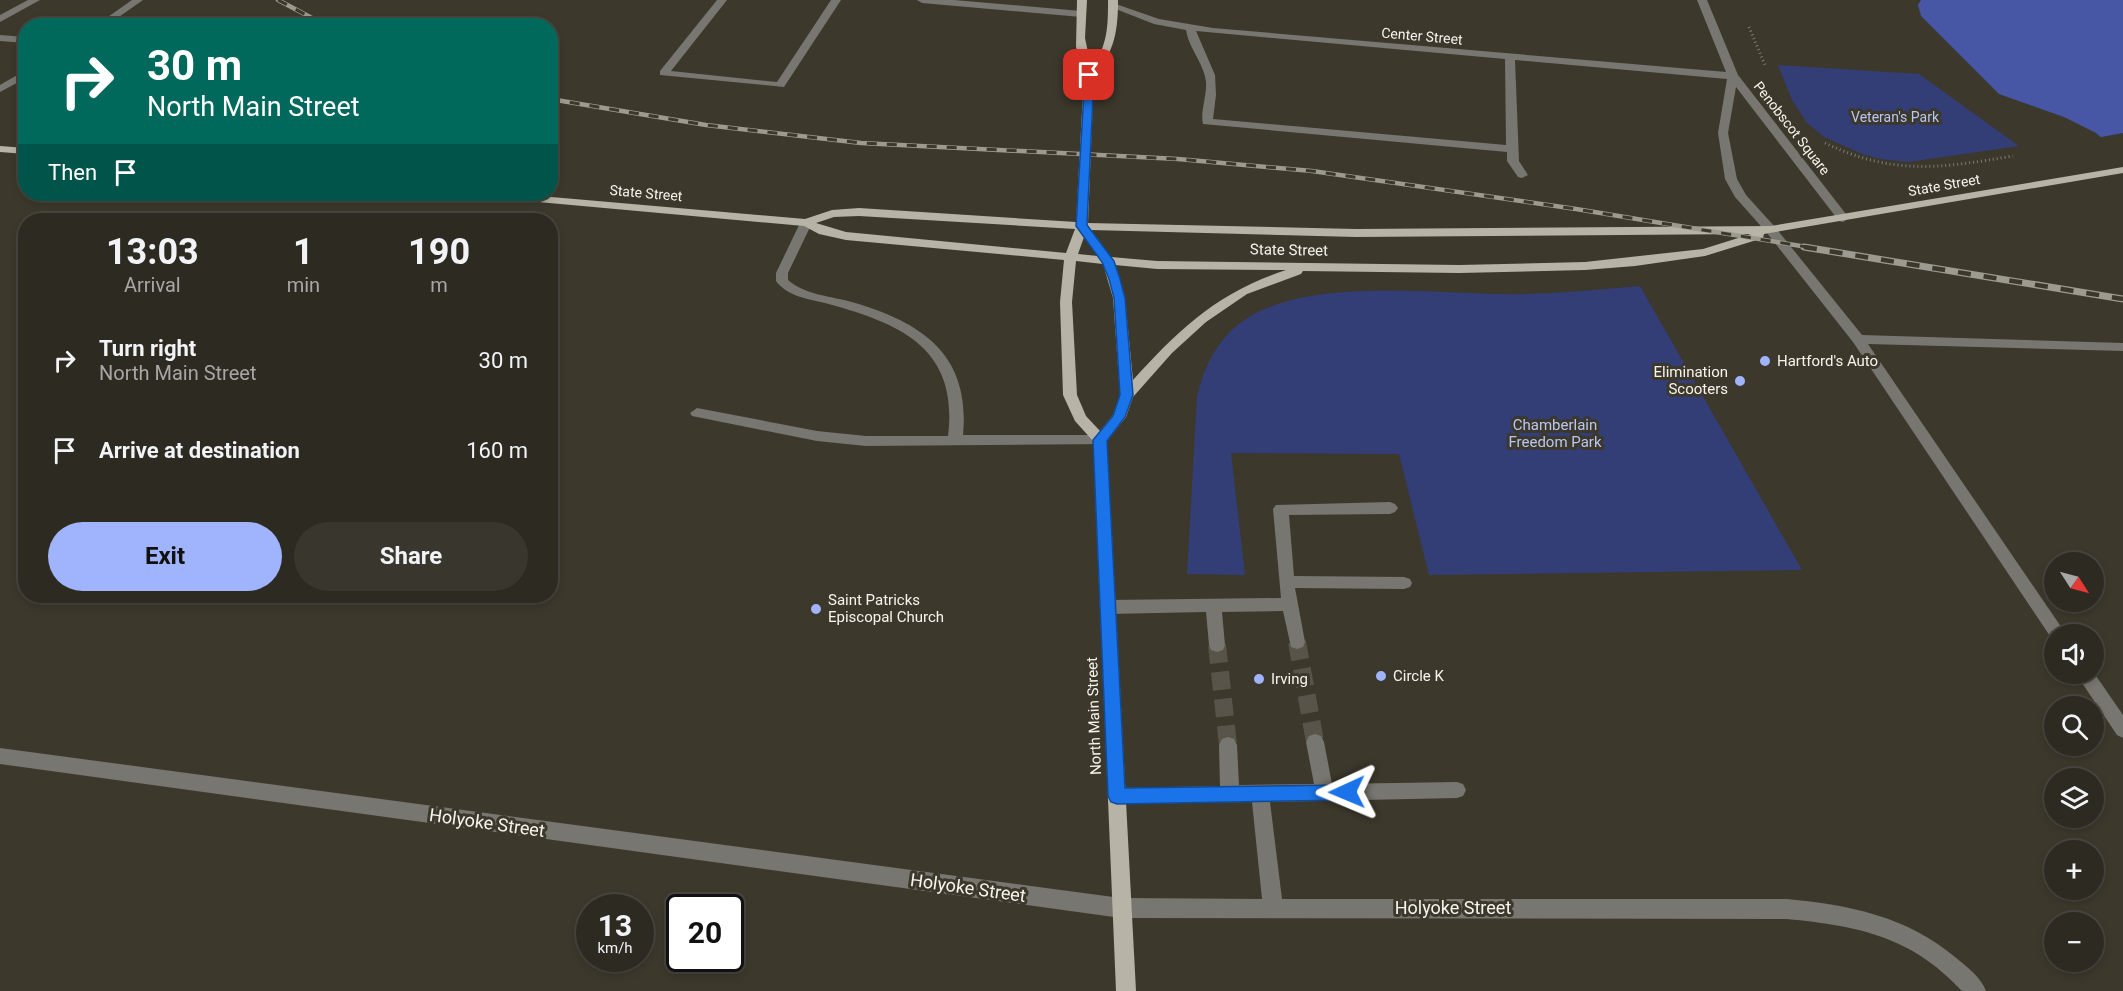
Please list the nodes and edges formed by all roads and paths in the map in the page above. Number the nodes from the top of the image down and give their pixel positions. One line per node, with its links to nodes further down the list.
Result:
1 (35, 0): 11 (street)
2 (138, 0): 10 (street)
3 (722, 0): 4 (street)
4 (836, 0)
5 (922, 0): 9 (street)
6 (1082, 0): 9 (main road)
7 (1702, 0): 19 (street)
8 (1113, 3): 13 (street, Center Street); 18 (main road)
9 (1081, 14): 18 (main road)
10 (111, 18)
11 (0, 19)
12 (1746, 20): 17 (path)
13 (1191, 28): 16 (street, Center Street); 24 (street)
14 (0, 38): 15 (street)
15 (18, 39)
16 (1510, 57): 19 (street, Center Street); 24 (street)
17 (1766, 68)
18 (1089, 75): 32 (main road)
19 (1733, 76): 30 (street, Penobscot Square); 33 (street, Penobscot Square)
20 (18, 78): 21 (street)
21 (0, 89)
22 (1821, 141): 26 (path)
23 (0, 149): 25 (main road)
24 (1512, 149): 28 (street)
25 (18, 150)
26 (2024, 154)
27 (2123, 170): 30 (main road, State Street)
28 (1522, 175)
29 (558, 201): 31 (main road, State Street)
30 (1843, 218): 33 (main road, State Street)
31 (806, 223): 32 (main road, State Street); 34 (main road, State Street); 42 (street)
32 (1082, 226): 33 (main road, State Street); 34 (main road); 35 (main road)
33 (1771, 230): 36 (main road, State Street); 37 (street, Penobscot Square)
34 (1070, 258): 35 (main road, State Street); 41 (main road)
35 (1108, 261): 36 (main road, State Street); 39 (main road)
36 (1312, 267): 39 (main road)
37 (1858, 339): 38 (street); 49 (street, Penobscot Square)
38 (2123, 347)
39 (1127, 395): 41 (main road)
40 (697, 413): 42 (street)
41 (1100, 440): 42 (street); 48 (main road, North Main Street)
42 (955, 441)
43 (1390, 508): 44 (street)
44 (1286, 582): 45 (street); 46 (street)
45 (1404, 583)
46 (1290, 604): 47 (street); 50 (street)
47 (1213, 605): 48 (street); 51 (street)
48 (1108, 607): 61 (main road, North Main Street)
49 (2051, 624)
50 (1298, 642)
51 (1217, 645)
52 (2092, 684): 53 (street)
53 (2123, 730)
54 (1315, 742): 59 (street)
55 (1228, 745): 60 (street)
56 (0, 756): 62 (street, Holyoke Street)
57 (1456, 790): 59 (street)
58 (1260, 793): 59 (street); 60 (street); 63 (street)
59 (1325, 793)
60 (1230, 794): 61 (street)
61 (1117, 796): 62 (main road, North Main Street)
62 (1121, 908): 63 (street, Holyoke Street); 64 (main road, North Main Street)
63 (1273, 908): 65 (street, Holyoke Street)
64 (1125, 991)
65 (1976, 991)

